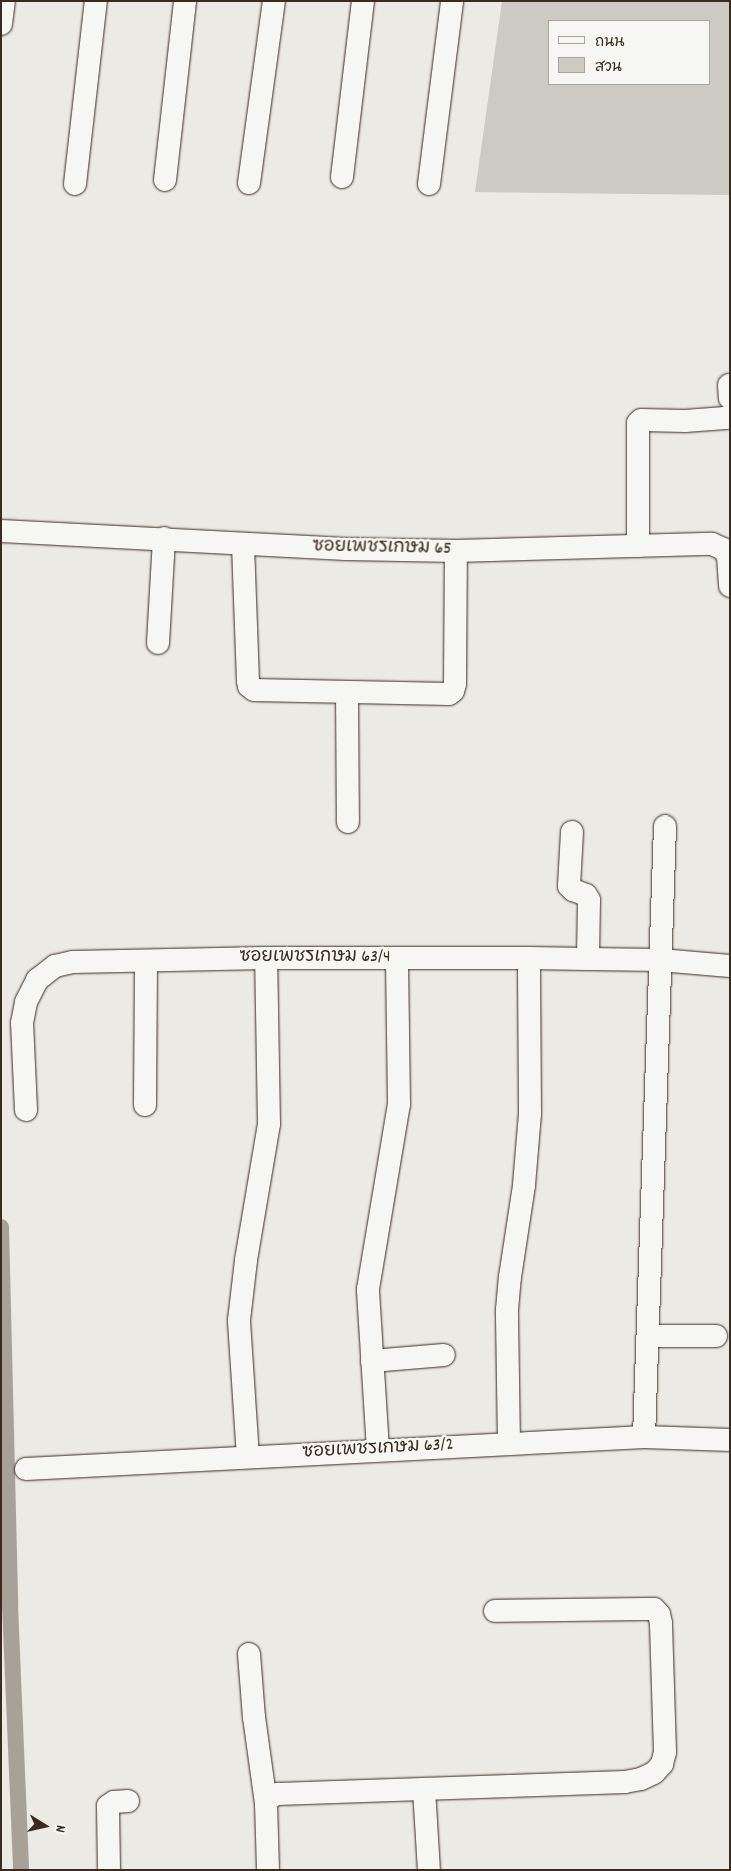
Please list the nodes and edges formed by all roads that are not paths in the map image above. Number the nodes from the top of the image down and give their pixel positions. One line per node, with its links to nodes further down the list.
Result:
1 (4, 1): 7 (street)
2 (96, 1): 11 (street)
3 (185, 1): 9 (street)
4 (274, 1): 10 (street)
5 (363, 1): 8 (street)
6 (452, 1): 12 (street)
7 (1, 24)
8 (342, 177)
9 (165, 180)
10 (249, 183)
11 (75, 184)
12 (429, 184)
13 (730, 416): 17 (street)
14 (1, 531): 15 (street, ซอยเพชรเกษม 65)
15 (164, 538): 16 (street, ซอยเพชรเกษม 65); 20 (street)
16 (243, 545): 18 (street, ซอยเพชรเกษม 65); 21 (street)
17 (638, 546): 18 (street, ซอยเพชรเกษม 65); 19 (street, ซอยเพชรเกษม 65)
18 (456, 551): 21 (street)
19 (730, 586)
20 (158, 643)
21 (347, 692): 22 (street)
22 (348, 822)
23 (665, 826): 29 (street)
24 (572, 832): 28 (street)
25 (266, 958): 26 (street, ซอยเพชรเกษม 63/4); 30 (street, ซอยเพชรเกษม 63/4); 42 (street)
26 (397, 958): 27 (street, ซอยเพชรเกษม 63/4); 37 (street)
27 (528, 958): 28 (street, ซอยเพชรเกษม 63/4); 40 (street)
28 (588, 959): 29 (street, ซอยเพชรเกษม 63/4)
29 (660, 960): 31 (street, ซอยเพชรเกษม 63/4); 34 (street)
30 (146, 961): 32 (street); 33 (street, ซอยเพชรเกษม 63/4)
31 (730, 966)
32 (145, 1105)
33 (26, 1110)
34 (648, 1336): 35 (street); 38 (street)
35 (716, 1336)
36 (444, 1355): 37 (street)
37 (372, 1361): 41 (street)
38 (644, 1437): 39 (street, ซอยเพชรเกษม 63/2); 40 (street, ซอยเพชรเกษม 63/2)
39 (730, 1440)
40 (510, 1444): 41 (street, ซอยเพชรเกษม 63/2)
41 (378, 1450): 42 (street, ซอยเพชรเกษม 63/2)
42 (248, 1457): 43 (street, ซอยเพชรเกษม 63/2)
43 (26, 1469)
44 (494, 1611): 46 (street)
45 (249, 1654): 48 (street)
46 (424, 1789): 48 (street); 51 (street)
47 (128, 1801): 49 (street)
48 (266, 1804): 50 (street)
49 (109, 1870)
50 (268, 1870)
51 (429, 1870)

